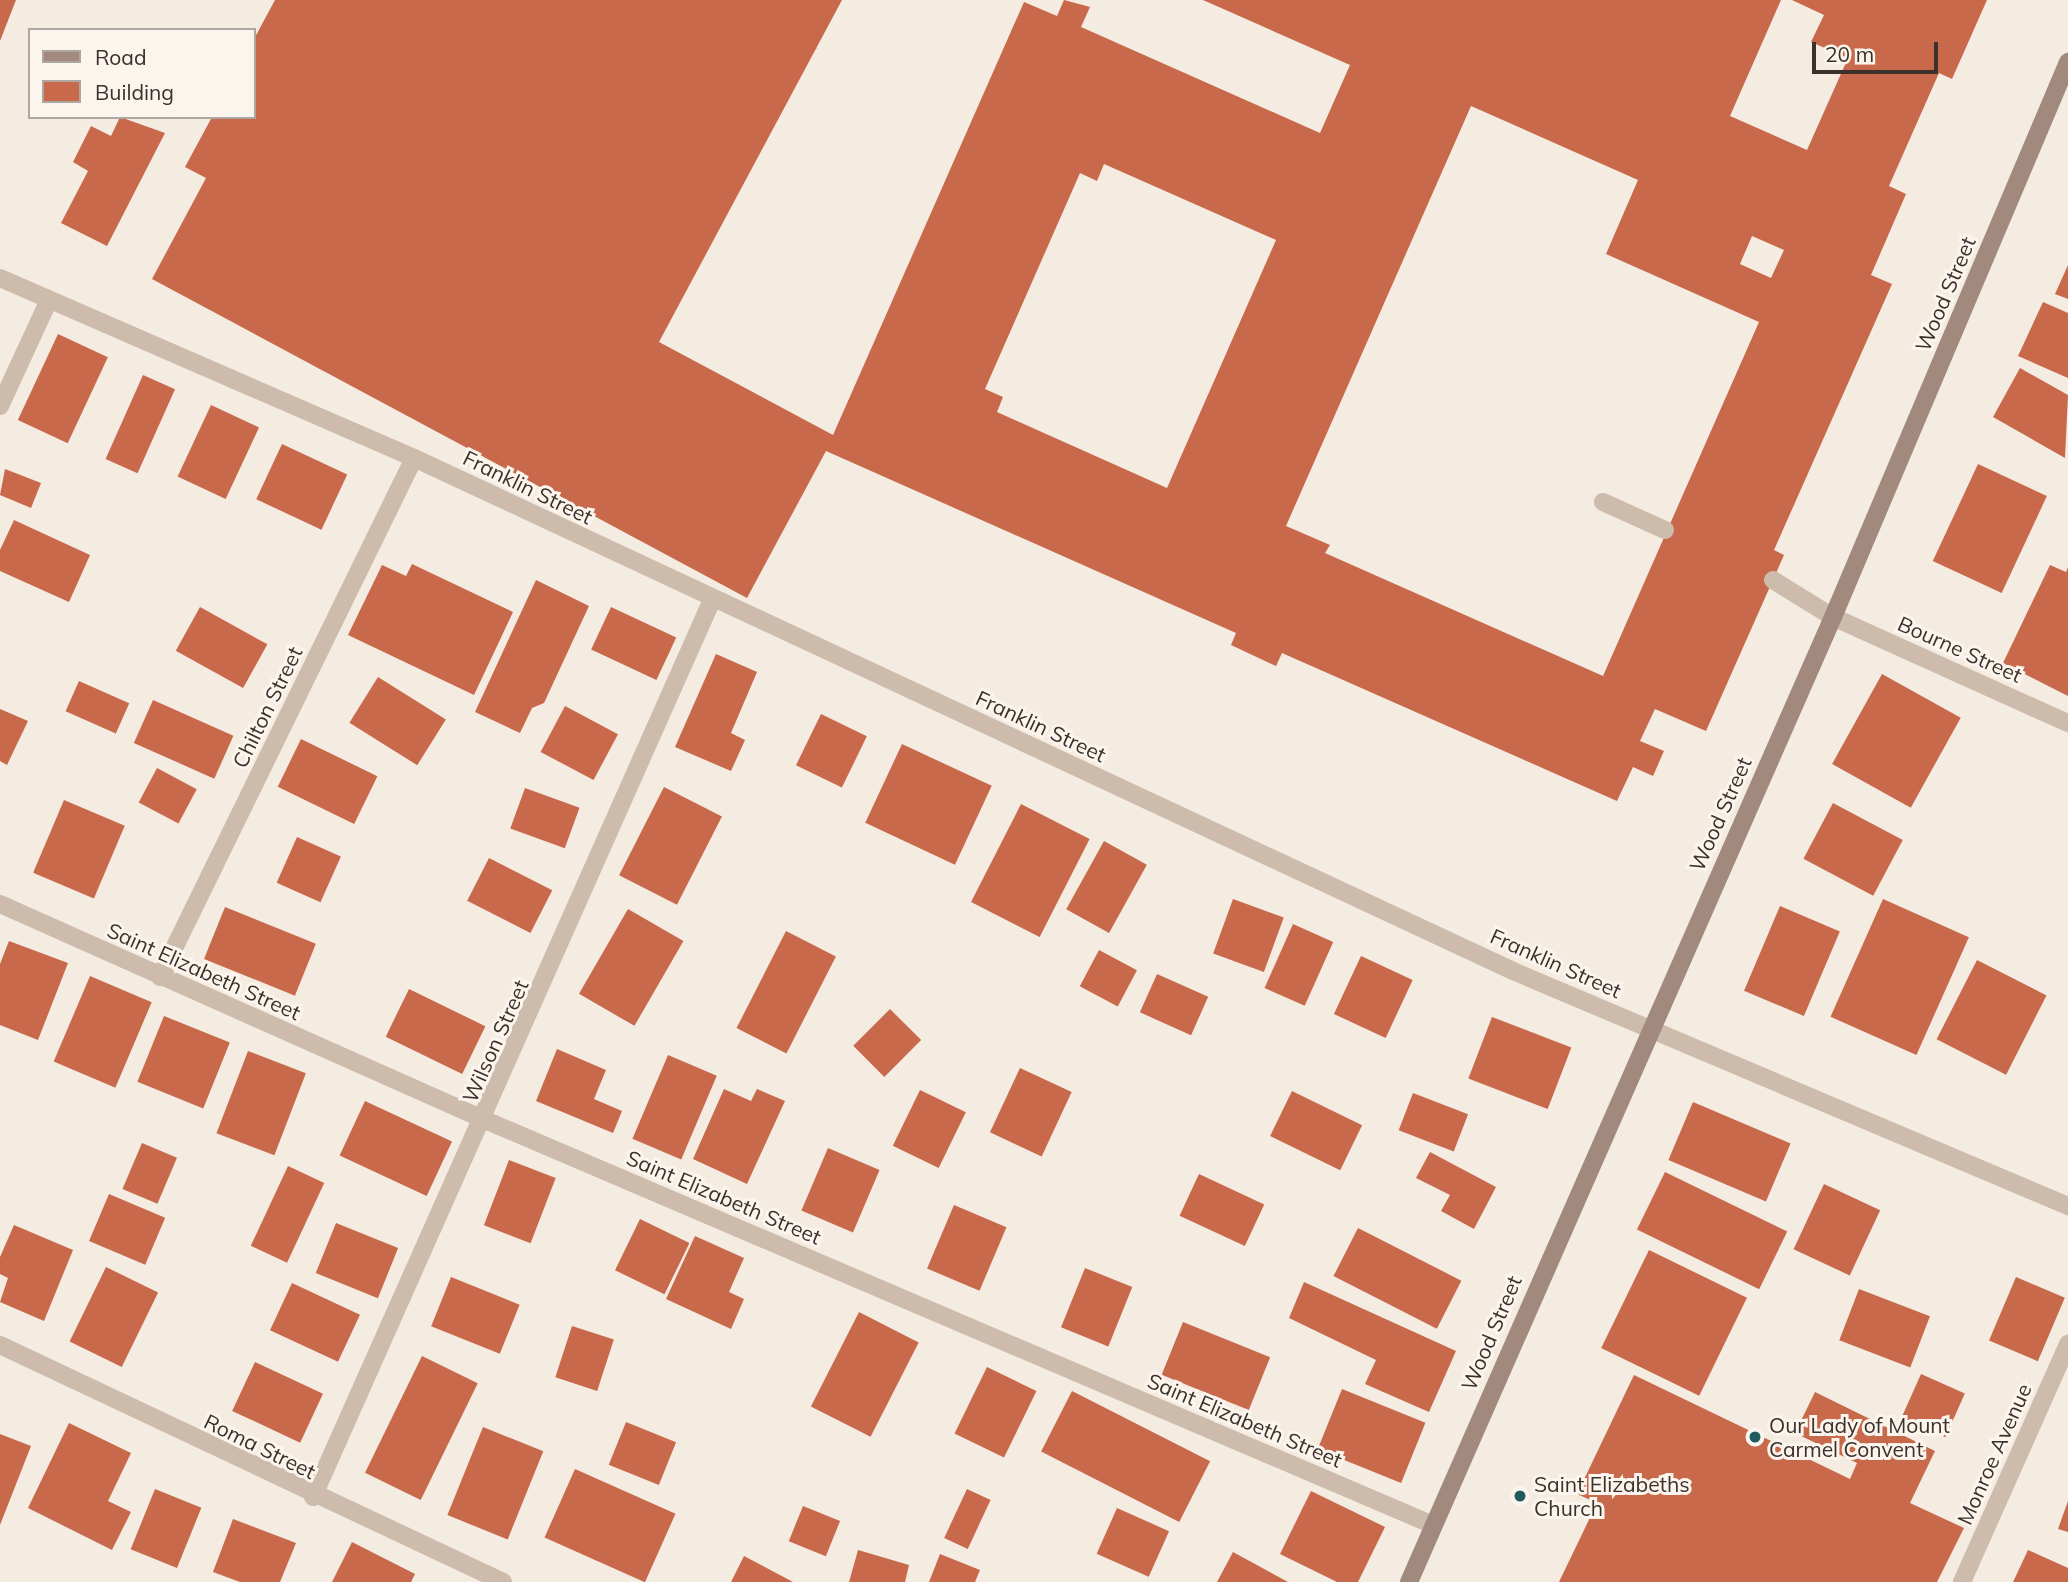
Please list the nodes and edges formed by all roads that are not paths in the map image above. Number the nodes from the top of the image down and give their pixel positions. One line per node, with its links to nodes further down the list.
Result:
1 (2068, 62): 10 (main road, Wood Street)
2 (0, 278): 3 (street, Franklin Street)
3 (49, 299): 4 (street); 5 (street, Franklin Street)
4 (0, 406)
5 (414, 458): 9 (street, Franklin Street); 13 (street, Chilton Street)
6 (1603, 502): 7 (street)
7 (1665, 530)
8 (1773, 580): 10 (street, Bourne Street)
9 (712, 600): 14 (street, Franklin Street); 15 (street, Wilson Street)
10 (1833, 617): 11 (street, Bourne Street); 14 (main road, Wood Street)
11 (2068, 723)
12 (0, 904): 13 (street, Saint Elizabeth Street)
13 (160, 976): 15 (street, Saint Elizabeth Street)
14 (1648, 1027): 16 (street, Franklin Street); 20 (main road, Wood Street)
15 (485, 1120): 19 (street, Wilson Street); 20 (street, Saint Elizabeth Street)
16 (2068, 1206)
17 (2068, 1344): 23 (street, Monroe Avenue)
18 (0, 1345): 19 (street, Roma Street)
19 (313, 1497): 21 (street, Roma Street)
20 (1433, 1525): 22 (main road, Wood Street)
21 (503, 1582)
22 (1409, 1582)
23 (1962, 1582)

